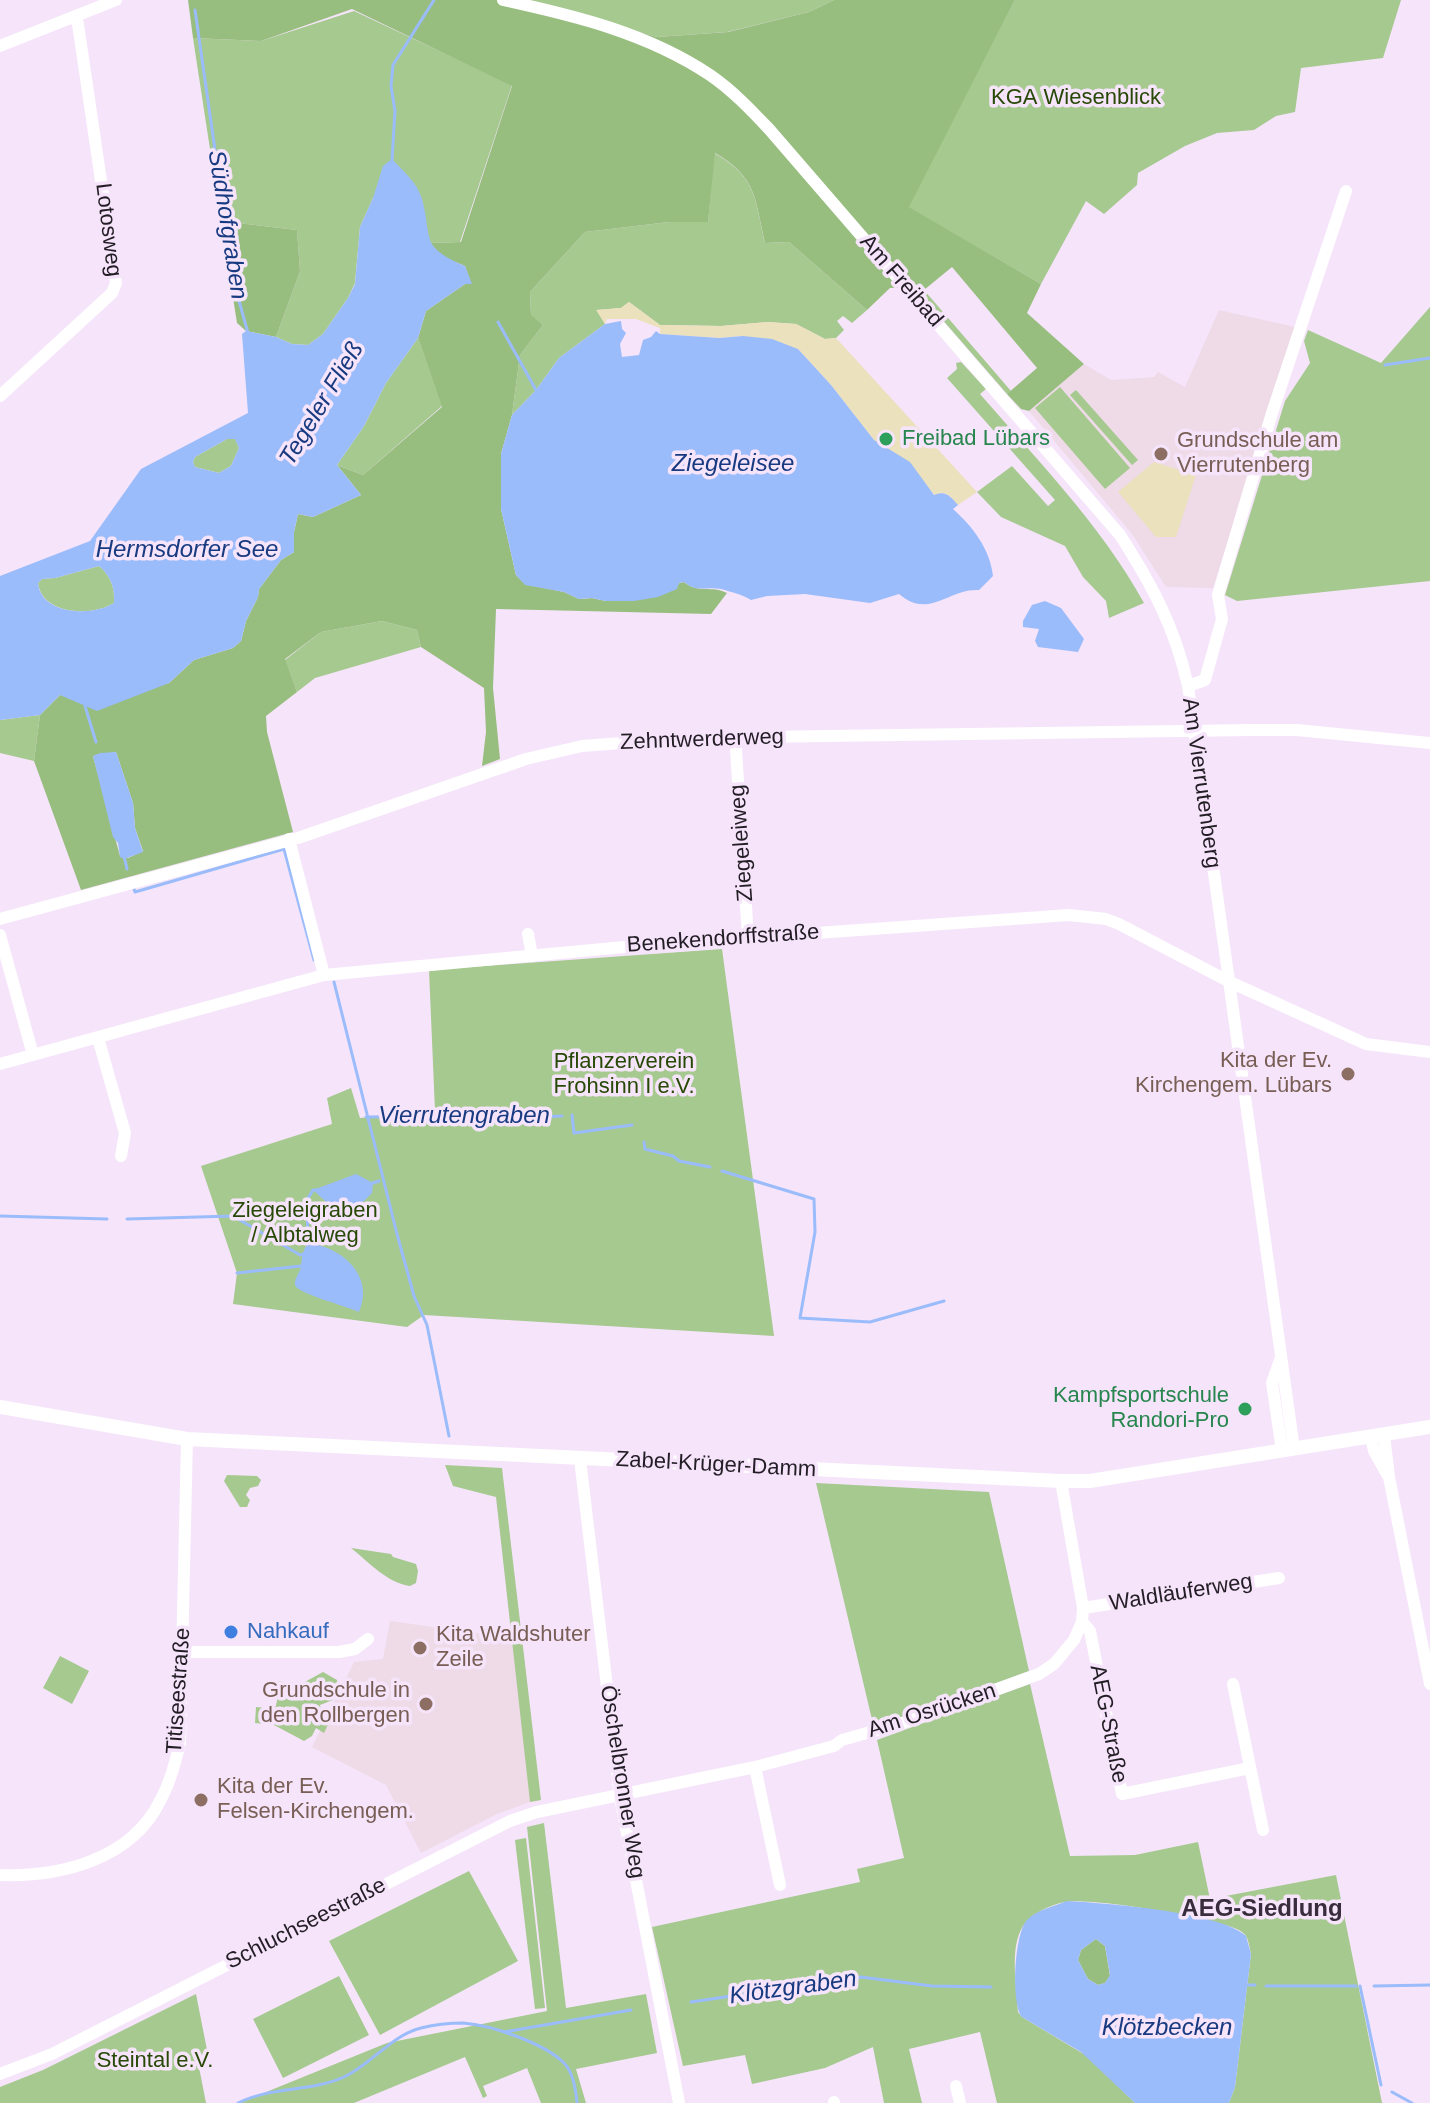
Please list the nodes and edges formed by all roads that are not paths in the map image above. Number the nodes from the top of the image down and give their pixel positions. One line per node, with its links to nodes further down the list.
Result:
1 (116, 0): 3 (street)
2 (503, 0): 7 (street, Am Freibad)
3 (74, 17): 4 (street); 6 (street, Lotosweg)
4 (0, 46)
5 (1346, 191): 7 (street, Am Vierrutenberg)
6 (0, 396)
7 (1188, 686): 8 (street, Am Vierrutenberg)
8 (1193, 731): 9 (street, Zehntwerderweg); 11 (street, Zehntwerderweg); 18 (street, Am Vierrutenberg)
9 (1430, 743)
10 (736, 750): 15 (street, Ziegeleiweg)
11 (289, 839): 12 (street, Zehntwerderweg); 17 (street)
12 (0, 919)
13 (528, 934): 16 (street)
14 (0, 935): 21 (street)
15 (748, 937): 16 (street, Benekendorffstraße); 18 (street, Benekendorffstraße)
16 (532, 956): 17 (street, Benekendorffstraße)
17 (324, 975): 19 (street, Benekendorffstraße)
18 (1230, 982): 20 (street, Benekendorffstraße); 28 (street, Am Vierrutenberg)
19 (98, 1038): 21 (street, Benekendorffstraße); 23 (street)
20 (1430, 1052)
21 (33, 1055): 22 (street, Benekendorffstraße)
22 (0, 1064)
23 (121, 1156)
24 (0, 1407): 27 (street, Zabel-Krüger-Damm)
25 (1430, 1427): 26 (street, Zabel-Krüger-Damm)
26 (1378, 1436): 28 (street, Zabel-Krüger-Damm); 36 (street)
27 (187, 1439): 29 (street, Zabel-Krüger-Damm); 34 (street, Titiseestraße)
28 (1288, 1450): 30 (street, Zabel-Krüger-Damm)
29 (580, 1459): 30 (street, Zabel-Krüger-Damm); 39 (street, Öschelbronner Weg)
30 (1061, 1481): 32 (street)
31 (1279, 1578): 32 (street, Waldläuferweg)
32 (1082, 1615): 37 (street, Am Osrücken); 38 (street, AEG-Straße)
33 (368, 1639): 34 (street)
34 (183, 1652): 41 (street, Titiseestraße)
35 (1233, 1684): 38 (street)
36 (1430, 1684)
37 (755, 1767): 39 (street, Am Osrücken); 42 (street)
38 (1250, 1768): 40 (street)
39 (620, 1797): 43 (street, Schluchseestraße); 45 (street, Öschelbronner Weg)
40 (1263, 1830)
41 (0, 1875)
42 (780, 1885)
43 (0, 2074)
44 (956, 2086): 46 (street)
45 (679, 2103)
46 (960, 2103)

